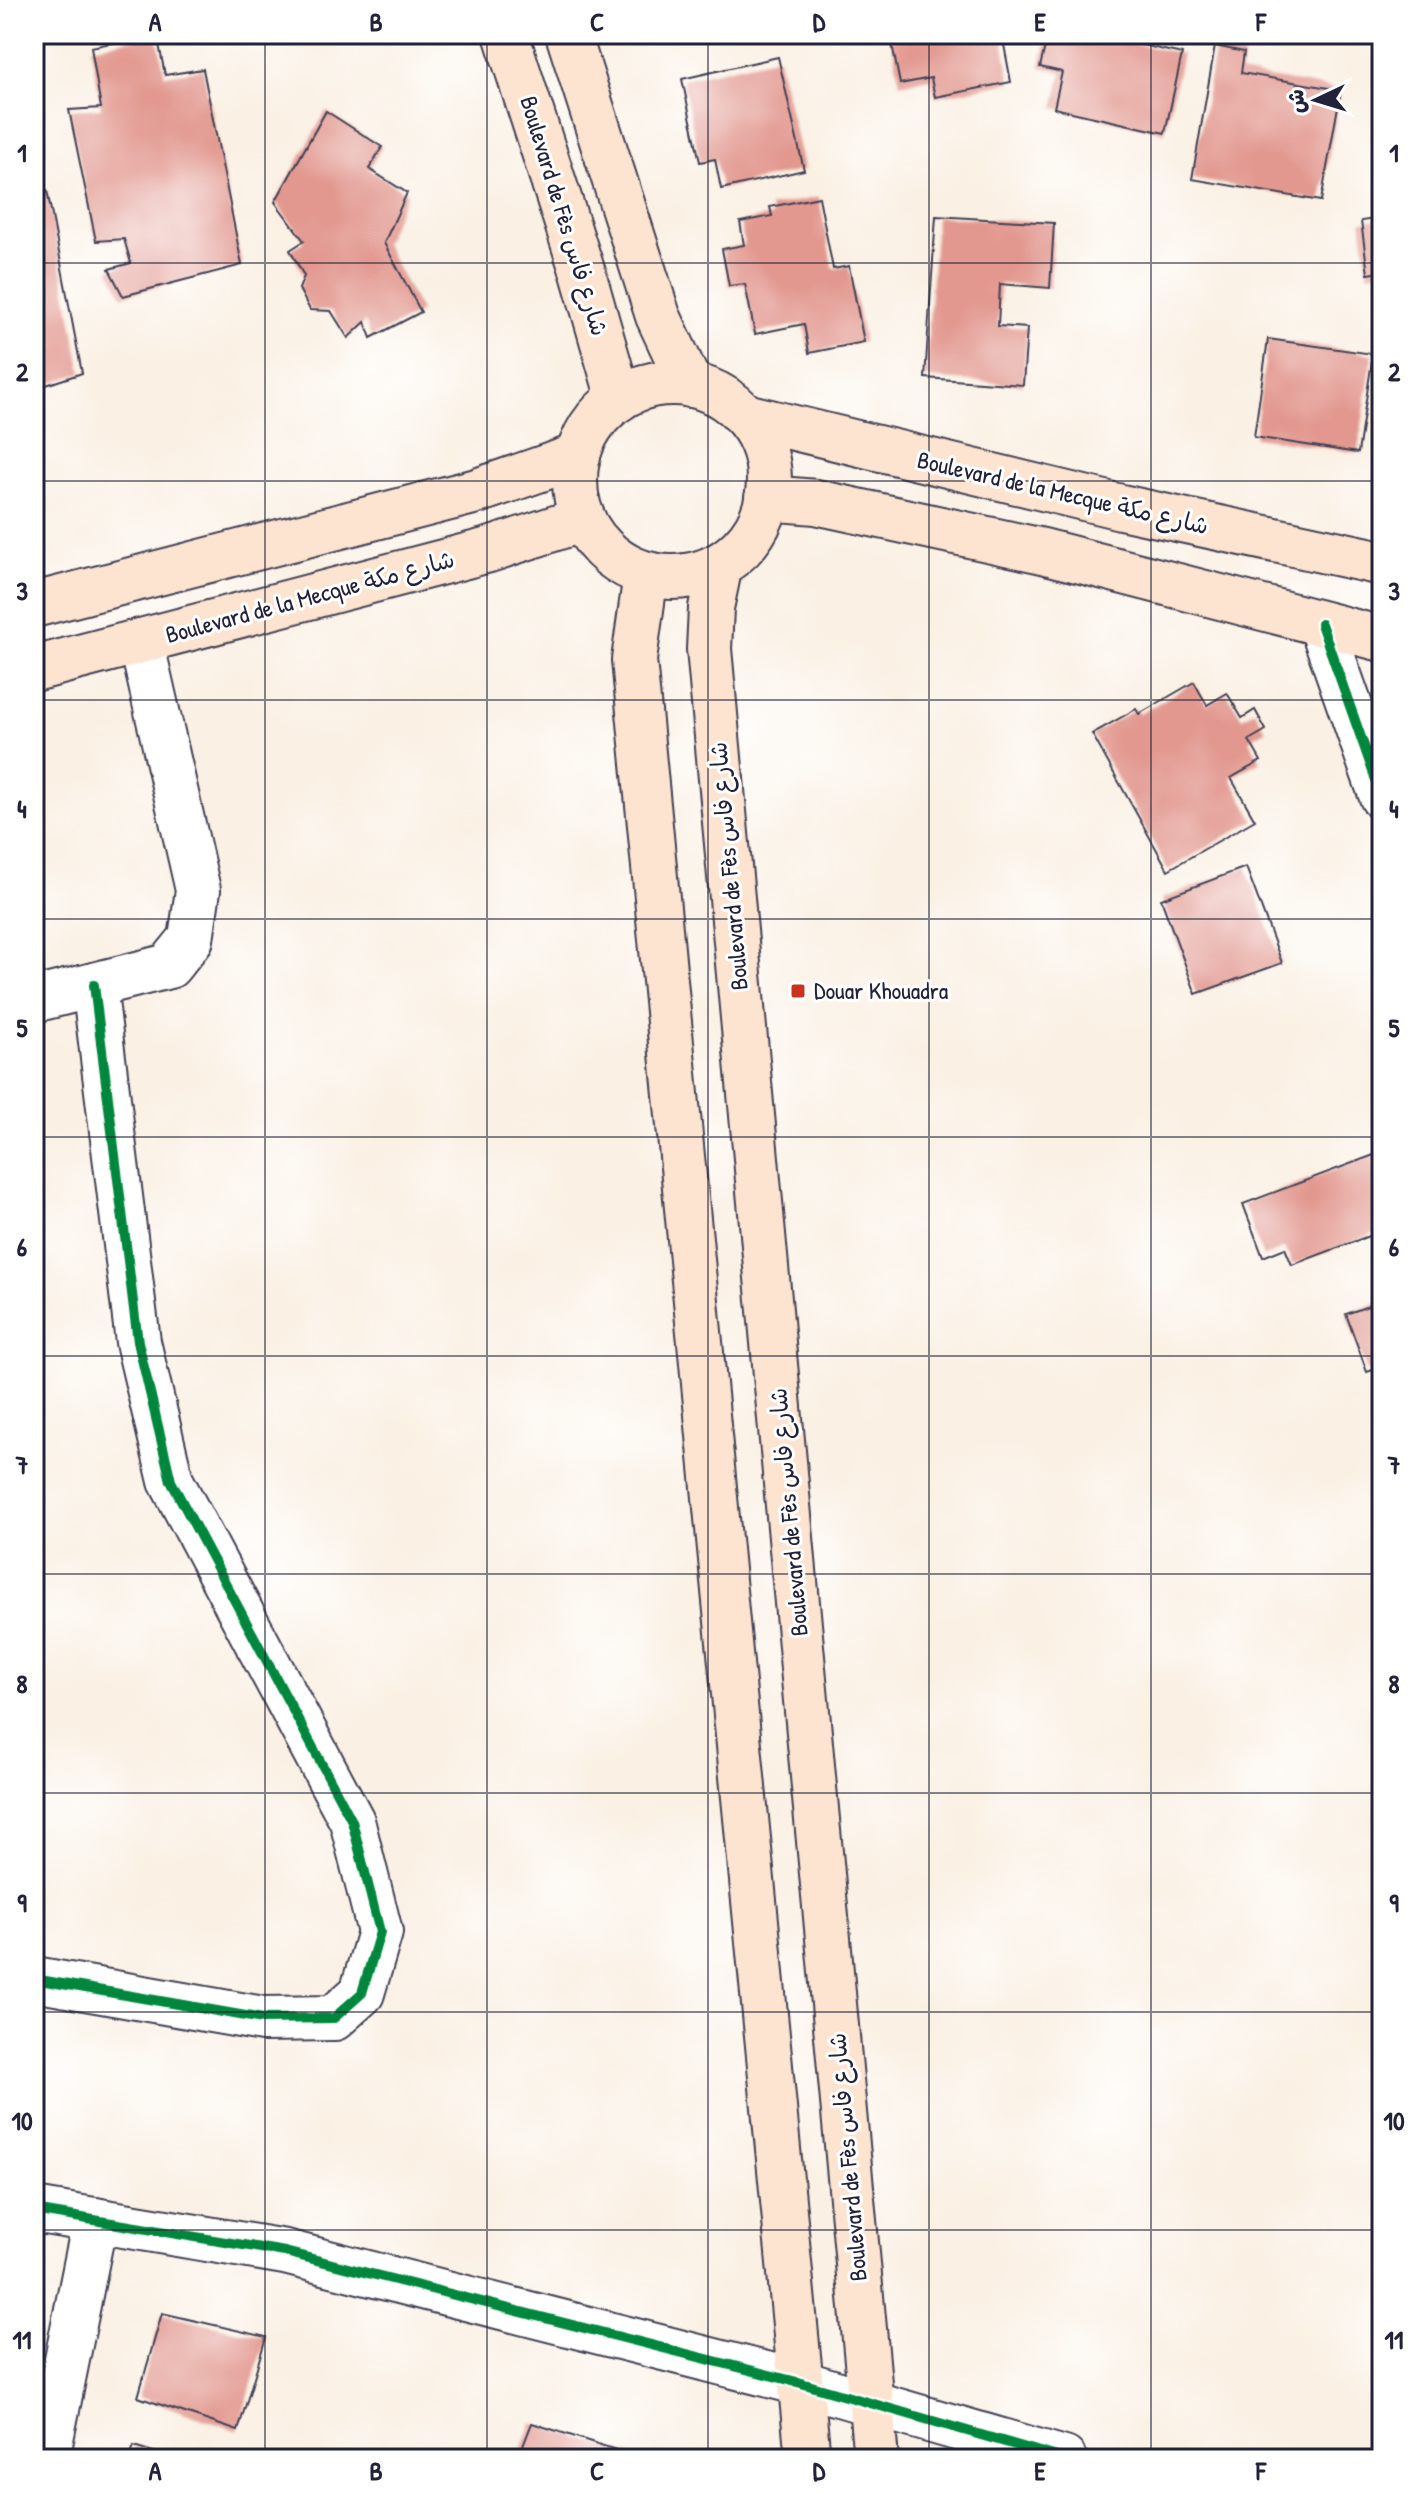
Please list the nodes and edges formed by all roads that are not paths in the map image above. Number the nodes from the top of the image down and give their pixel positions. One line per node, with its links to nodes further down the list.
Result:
1 (506, 34): 4 (main road, Boulevard de Fès شارع فاس)
2 (568, 34): 3 (main road)
3 (690, 385): 4 (main road); 5 (main road)
4 (619, 399): 6 (main road)
5 (745, 416): 7 (main road); 9 (main road, Boulevard de la Mecque شارع مكة)
6 (578, 456): 8 (main road); 12 (main road)
7 (767, 498): 10 (main road); 13 (main road)
8 (583, 519): 11 (main road); 15 (main road, Boulevard de la Mecque شارع مكة)
9 (1382, 563)
10 (720, 565): 11 (main road); 24 (main road, Boulevard de Fès شارع فاس)
11 (646, 574): 23 (main road)
12 (34, 605)
13 (1321, 624): 14 (main road); 17 (street)
14 (1382, 639)
15 (141, 641): 16 (main road, Boulevard de la Mecque شارع مكة); 18 (street)
16 (34, 669)
17 (1382, 797)
18 (94, 985): 19 (street); 20 (street)
19 (34, 1000)
20 (34, 1979)
21 (34, 2210): 22 (street)
22 (95, 2220): 23 (street); 25 (street)
23 (801, 2383): 24 (street); 26 (main road)
24 (871, 2402): 27 (main road, Boulevard de Fès شارع فاس); 28 (street)
25 (47, 2459)
26 (808, 2459)
27 (876, 2459)
28 (1064, 2459)

